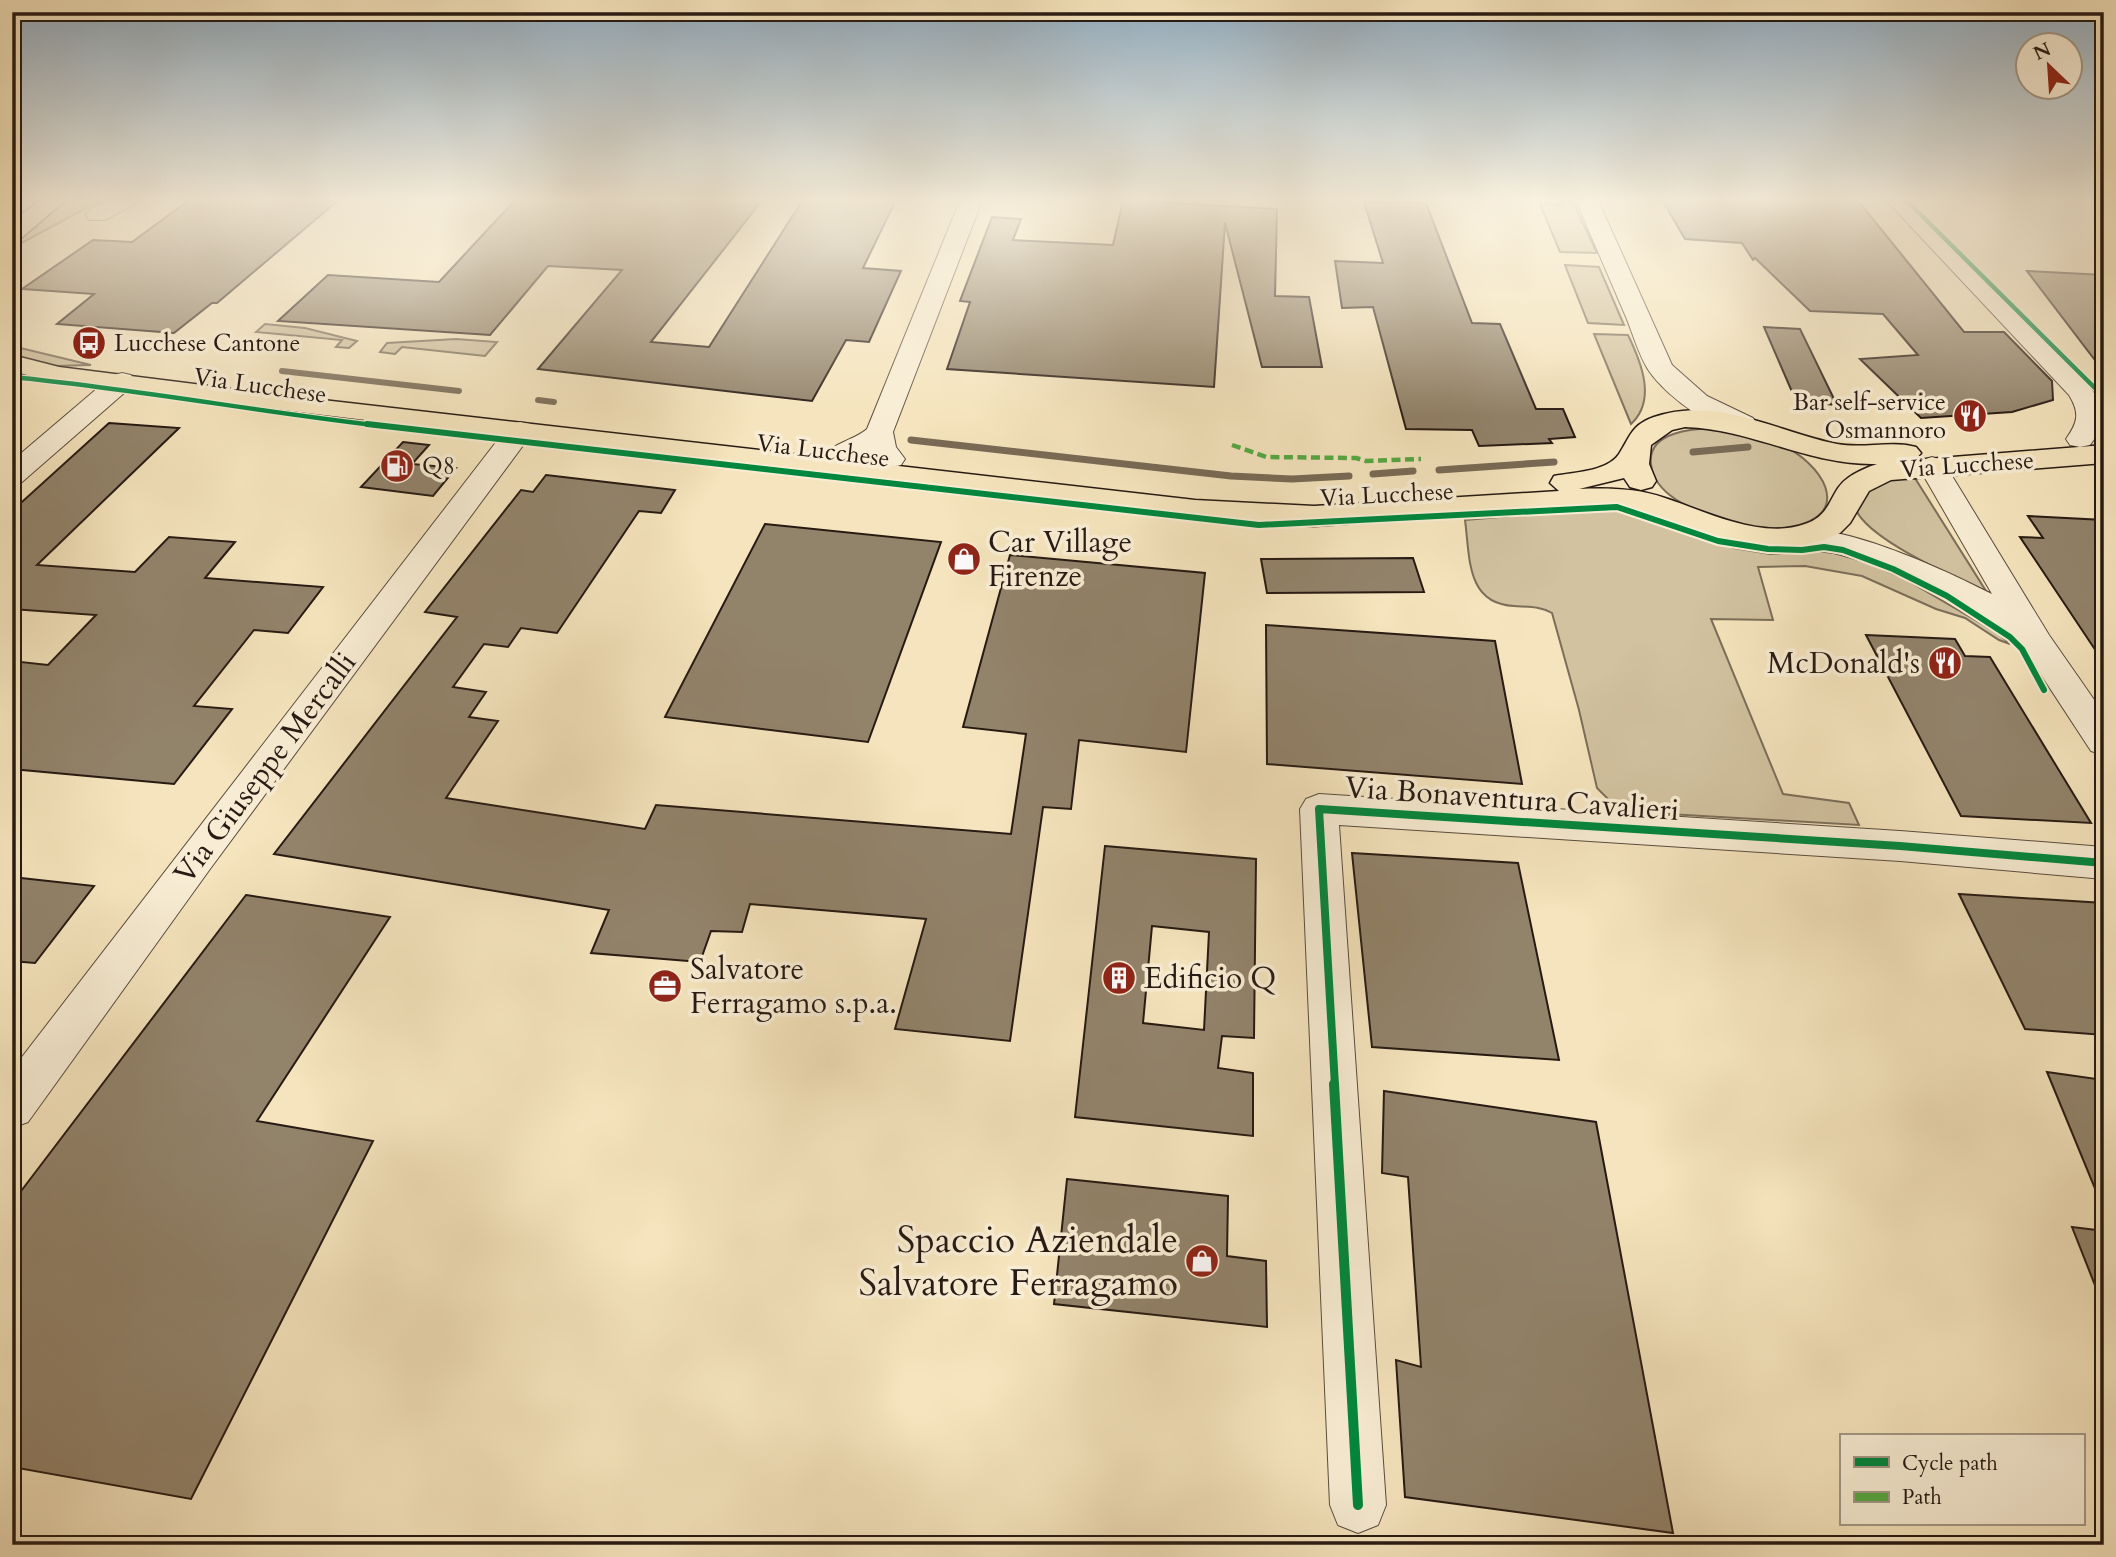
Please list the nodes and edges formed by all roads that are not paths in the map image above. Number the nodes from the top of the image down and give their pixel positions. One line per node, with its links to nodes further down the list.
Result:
1 (946, 271): 15 (street)
2 (1618, 271): 6 (street)
3 (1965, 271): 14 (street)
4 (12, 340): 15 (main road, Via Lucchese)
5 (12, 363): 8 (main road, Via Lucchese)
6 (1660, 368): 10 (street); 12 (street)
7 (12, 370): 8 (street)
8 (58, 374): 9 (main road, Via Lucchese)
9 (122, 381): 11 (main road, Via Lucchese); 18 (street)
10 (1743, 424): 12 (main road, Via Lucchese); 13 (main road, Via Lucchese)
11 (520, 430): 20 (main road, Via Lucchese); 26 (street, Via Giuseppe Mercalli)
12 (1649, 431): 16 (main road, Via Lucchese)
13 (1786, 438): 14 (main road, Via Lucchese); 19 (main road, Via Lucchese)
14 (2096, 443): 17 (main road, Via Lucchese)
15 (885, 445): 16 (main road, Via Lucchese)
16 (1633, 458): 20 (main road, Via Lucchese)
17 (1932, 466): 19 (main road, Via Lucchese); 23 (street)
18 (12, 477)
19 (1844, 504): 21 (main road, Via Lucchese); 22 (street)
20 (1683, 515): 21 (main road, Via Lucchese)
21 (1790, 538): 22 (street)
22 (1938, 580): 23 (street)
23 (2037, 643): 24 (street)
24 (2104, 742)
25 (2104, 863): 27 (street, Via Bonaventura Cavalieri)
26 (12, 1107)
27 (1358, 1505)

